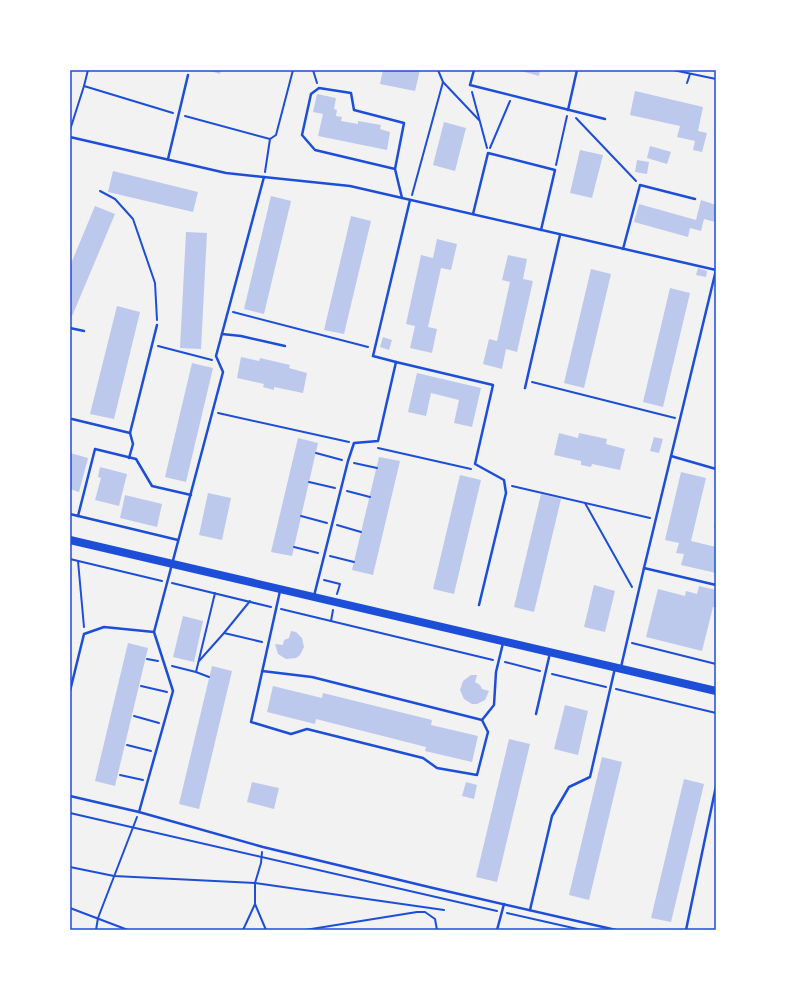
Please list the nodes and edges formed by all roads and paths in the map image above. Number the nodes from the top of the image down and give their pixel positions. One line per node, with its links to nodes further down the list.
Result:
1 (88, 70): 14 (path)
2 (292, 70): 23 (path)
3 (313, 70): 15 (path)
4 (438, 70): 11 (path)
5 (474, 70): 13 (lane)
6 (578, 70): 17 (lane)
7 (673, 70): 8 (path)
8 (690, 74): 10 (path); 12 (path)
9 (188, 75): 18 (lane)
10 (716, 79)
11 (443, 82): 20 (path); 33 (path)
12 (687, 83)
13 (470, 85): 16 (lane); 20 (path)
14 (84, 86): 18 (path); 21 (path)
15 (319, 88): 26 (lane); 26 (lane)
16 (512, 95): 17 (lane); 24 (path)
17 (568, 110): 19 (lane); 27 (path); 29 (path)
18 (178, 114): 23 (path); 25 (lane)
19 (606, 119)
20 (480, 121): 24 (path)
21 (70, 130)
22 (70, 137): 25 (lane)
23 (270, 139): 28 (path)
24 (488, 153): 27 (lane); 34 (lane)
25 (168, 159): 28 (lane)
26 (395, 169): 31 (lane)
27 (555, 170): 35 (lane)
28 (264, 177): 31 (lane); 39 (lane)
29 (640, 186): 32 (lane); 37 (lane)
30 (100, 191): 40 (path)
31 (402, 198): 33 (lane)
32 (695, 199)
33 (410, 200): 34 (lane); 46 (lane)
34 (473, 214): 35 (lane)
35 (541, 230): 36 (lane)
36 (560, 235): 37 (lane); 49 (lane)
37 (623, 249): 38 (lane)
38 (716, 270): 53 (lane)
39 (228, 310): 43 (lane); 46 (path)
40 (157, 325): 44 (lane)
41 (70, 328): 42 (lane)
42 (84, 331)
43 (222, 334): 45 (lane); 47 (lane)
44 (152, 344): 47 (path); 54 (lane)
45 (285, 346)
46 (375, 349): 48 (lane)
47 (218, 362): 51 (lane)
48 (396, 362): 56 (lane); 59 (lane)
49 (526, 380): 50 (lane); 53 (path)
50 (525, 388)
51 (213, 412): 55 (path); 62 (lane)
52 (72, 419): 54 (lane)
53 (680, 420): 57 (lane)
54 (130, 434): 58 (lane)
55 (354, 443): 56 (lane); 79 (lane)
56 (358, 443): 59 (path)
57 (671, 456): 60 (lane); 66 (lane)
58 (130, 458): 62 (lane); 65 (lane)
59 (482, 468): 61 (lane)
60 (716, 469)
61 (505, 484): 63 (path); 82 (lane)
62 (191, 495): 70 (lane)
63 (585, 503): 66 (path); 80 (path)
64 (70, 514): 65 (lane)
65 (78, 516): 70 (lane)
66 (656, 519): 74 (lane)
67 (716, 523): 68 (lane)
68 (716, 528)
69 (70, 540): 73 (main road)
70 (178, 540): 73 (lane)
71 (70, 559): 72 (path)
72 (78, 560): 75 (path); 86 (path)
73 (172, 563): 75 (lane); 77 (main road)
74 (644, 568): 76 (lane); 80 (lane)
75 (167, 582): 78 (path); 84 (lane)
76 (716, 585)
77 (281, 589): 79 (main road); 83 (lane)
78 (215, 593): 81 (path); 93 (path)
79 (314, 596): 87 (main road)
80 (638, 597): 88 (lane)
81 (250, 601): 83 (path); 85 (path)
82 (479, 605)
83 (276, 608): 89 (lane); 92 (path)
84 (154, 632): 86 (lane); 94 (lane)
85 (224, 633): 89 (path); 93 (path)
86 (84, 634): 103 (lane)
87 (503, 641): 90 (main road); 92 (lane)
88 (627, 642): 95 (path); 96 (lane)
89 (268, 644): 97 (lane)
90 (550, 652): 96 (main road); 99 (lane)
91 (147, 659): 94 (path)
92 (499, 661): 99 (path); 109 (lane)
93 (199, 662): 98 (path)
94 (163, 663): 98 (path); 105 (lane)
95 (716, 664)
96 (618, 668): 102 (lane); 104 (main road)
97 (262, 671): 109 (lane); 109 (lane)
98 (196, 672): 100 (path)
99 (545, 672): 102 (path); 107 (lane)
100 (209, 677)
101 (141, 686): 105 (path)
102 (611, 688): 106 (path); 129 (lane)
103 (70, 691)
104 (716, 692)
105 (172, 693): 110 (lane)
106 (716, 713)
107 (536, 714)
108 (134, 716): 110 (path)
109 (482, 720)
110 (164, 725): 112 (lane)
111 (127, 745): 112 (path)
112 (156, 752): 114 (lane)
113 (120, 775): 114 (path)
114 (148, 781): 117 (lane)
115 (716, 786): 141 (lane)
116 (70, 796): 117 (lane)
117 (139, 812): 119 (path); 120 (lane)
118 (70, 813): 119 (path)
119 (133, 828): 121 (path); 123 (path)
120 (263, 847): 121 (path); 126 (lane)
121 (261, 857): 124 (path); 130 (path)
122 (70, 866): 123 (path)
123 (114, 876): 124 (path); 131 (path)
124 (255, 883): 125 (path); 128 (path)
125 (255, 904): 134 (path); 135 (path)
126 (504, 904): 129 (lane); 130 (lane)
127 (70, 908): 131 (path)
128 (444, 910)
129 (530, 910): 140 (lane)
130 (502, 912): 138 (lane); 139 (path)
131 (98, 918): 132 (path); 133 (path)
132 (96, 930)
133 (128, 930)
134 (243, 930)
135 (266, 930)
136 (305, 930): 137 (path)
137 (437, 930)
138 (498, 930)
139 (582, 930)
140 (616, 930)
141 (686, 930)

